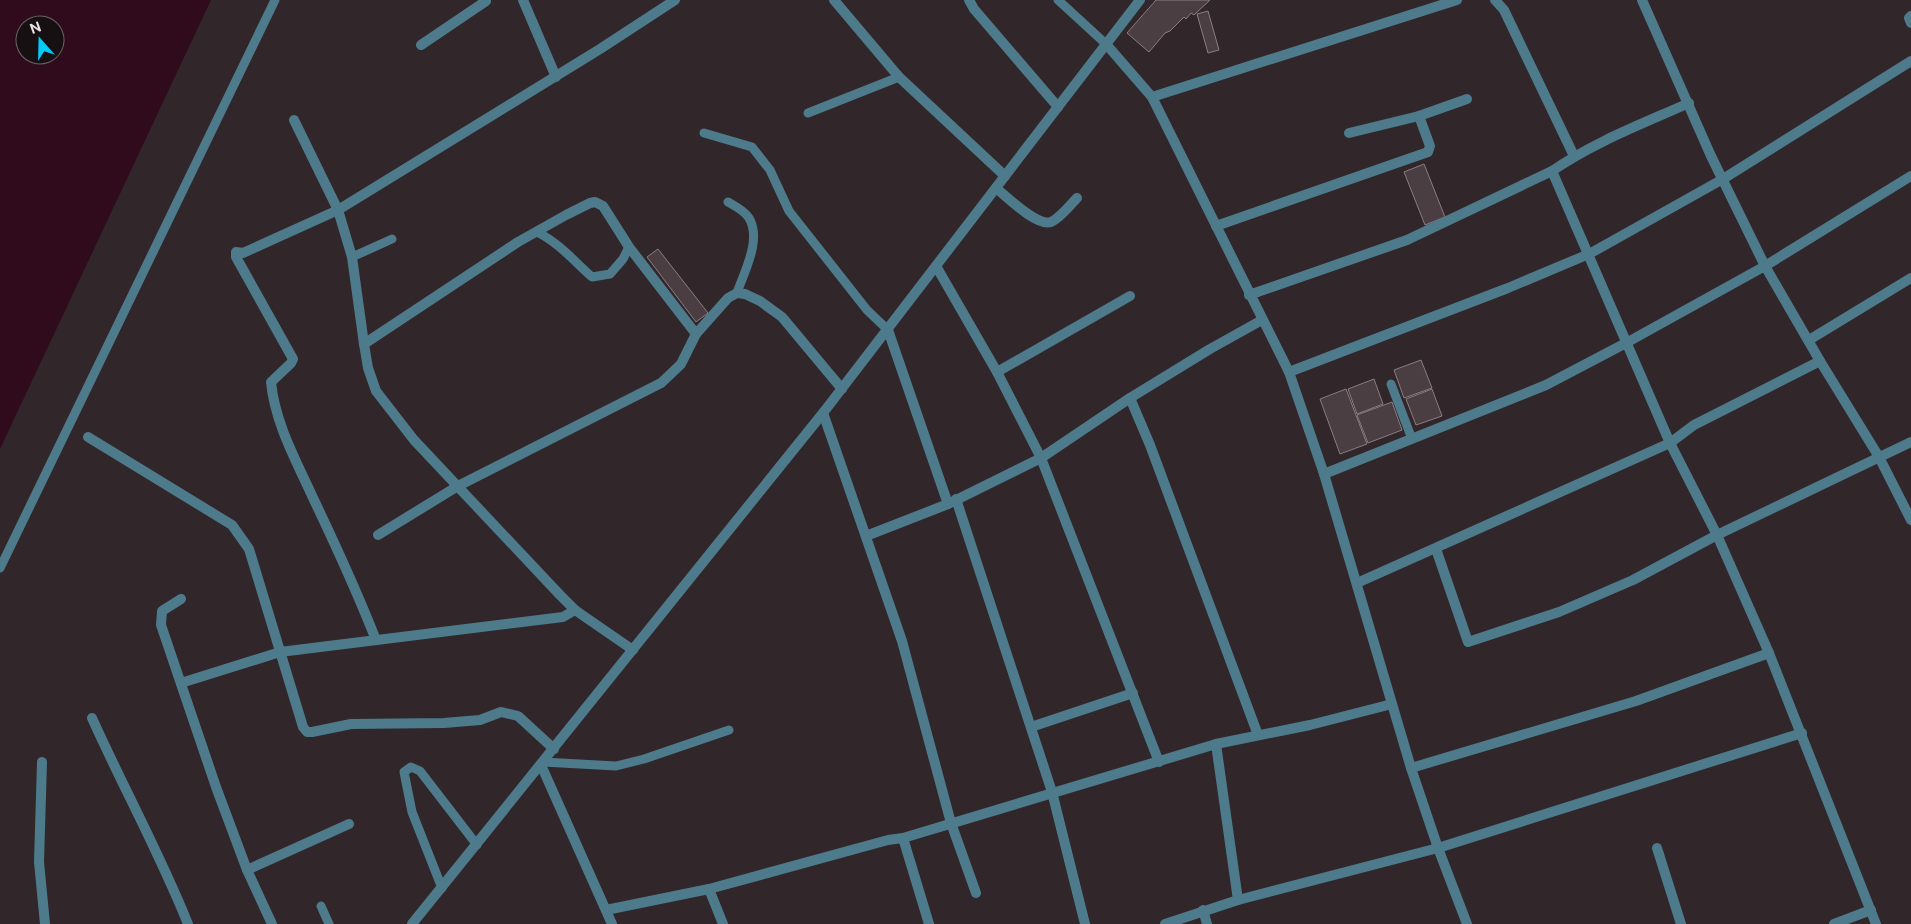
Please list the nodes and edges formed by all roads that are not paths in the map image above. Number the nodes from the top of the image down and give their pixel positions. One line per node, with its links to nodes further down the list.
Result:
1 (275, 0): 76 (lane)
2 (486, 0): 15 (street)
3 (523, 0): 17 (street)
4 (675, 0): 17 (street)
5 (834, 0): 18 (street)
6 (969, 0): 22 (street)
7 (1058, 0): 14 (lane)
8 (1140, 0): 14 (street)
9 (1457, 0): 19 (street)
10 (1495, 0): 28 (street)
11 (1642, 0): 21 (street)
12 (1911, 16): 13 (street)
13 (1911, 23)
14 (1106, 44): 19 (street); 22 (street)
15 (421, 45)
16 (1911, 61): 32 (street)
17 (556, 77): 36 (street)
18 (899, 77): 23 (lane); 30 (street)
19 (1152, 97): 37 (street)
20 (1467, 99): 24 (street)
21 (1689, 103): 28 (street); 32 (street)
22 (1058, 108): 30 (street)
23 (808, 113)
24 (1419, 116): 27 (street); 37 (street)
25 (294, 120): 36 (street)
26 (704, 133): 50 (lane)
27 (1349, 133)
28 (1574, 156): 29 (street)
29 (1552, 171): 41 (street); 47 (street)
30 (1005, 176): 33 (street)
31 (1911, 176): 44 (street)
32 (1723, 179): 41 (street); 44 (street)
33 (996, 188): 34 (street); 43 (street)
34 (1077, 198)
35 (728, 202): 46 (lane)
36 (338, 210): 42 (street); 80 (street)
37 (1216, 226): 47 (street)
38 (537, 232): 40 (street); 40 (lane); 53 (street)
39 (392, 239): 42 (lane)
40 (629, 247): 51 (street)
41 (1589, 254): 54 (street); 57 (street)
42 (352, 257): 53 (street)
43 (936, 266): 50 (street); 56 (street)
44 (1765, 266): 52 (street); 54 (street)
45 (1911, 278): 52 (street)
46 (737, 293): 51 (street); 59 (street)
47 (1249, 295): 49 (street)
48 (1130, 296): 56 (street)
49 (1262, 320): 57 (street); 60 (street)
50 (888, 330): 59 (street); 70 (street)
51 (696, 334): 69 (street)
52 (1809, 340): 55 (street)
53 (364, 344): 69 (street)
54 (1626, 344): 63 (street); 65 (street)
55 (1820, 361): 65 (street); 66 (street)
56 (997, 372): 67 (street)
57 (1289, 372): 68 (street)
58 (1391, 384): 63 (lane)
59 (842, 389): 61 (street)
60 (1130, 398): 67 (street); 91 (street)
61 (823, 413): 74 (street); 81 (street)
62 (88, 437): 82 (street)
63 (1412, 439): 68 (street)
64 (1911, 442): 66 (street)
65 (1670, 443): 72 (street); 75 (street)
66 (1879, 457): 71 (street); 72 (street)
67 (1041, 458): 70 (street); 85 (street)
68 (1324, 474): 77 (street)
69 (458, 486): 73 (street); 79 (street)
70 (952, 502): 74 (street); 88 (street)
71 (1911, 520)
72 (1717, 535): 75 (street); 83 (street)
73 (378, 536)
74 (866, 536): 99 (street)
75 (1436, 549): 77 (street)
76 (0, 568)
77 (1357, 583): 86 (street)
78 (180, 599): 84 (street)
79 (575, 610): 80 (street); 81 (street)
80 (376, 640): 82 (street)
81 (633, 650): 93 (street)
82 (280, 652): 84 (street); 93 (street)
83 (1769, 653): 90 (street); 97 (street)
84 (181, 683): 105 (street)
85 (1132, 692): 88 (street); 95 (street)
86 (1392, 704): 91 (street); 97 (street)
87 (92, 718): 115 (street)
88 (1031, 727): 98 (street)
89 (730, 730): 96 (lane)
90 (1802, 733): 103 (street); 113 (street)
91 (1258, 735): 92 (street)
92 (1216, 744): 95 (street); 109 (street)
93 (554, 749): 96 (street)
94 (42, 762): 114 (street)
95 (1159, 762): 98 (street)
96 (542, 764): 102 (street); 111 (street)
97 (1411, 768): 103 (street)
98 (1052, 792): 99 (street); 122 (street)
99 (951, 823): 101 (street); 108 (street)
100 (349, 824): 105 (street)
101 (904, 838): 107 (street); 121 (street)
102 (477, 845): 106 (street); 106 (lane)
103 (1438, 848): 109 (street); 125 (street)
104 (1657, 848): 126 (street)
105 (248, 870): 116 (street)
106 (442, 888): 118 (street)
107 (709, 889): 111 (street); 120 (street)
108 (976, 893)
109 (1238, 900): 112 (street)
110 (321, 906): 117 (lane)
111 (606, 910): 119 (street)
112 (1203, 910): 123 (street); 124 (street)
113 (1871, 910): 127 (street); 128 (street)
114 (45, 924)
115 (188, 924)
116 (272, 924)
117 (329, 924)
118 (412, 924)
119 (612, 924)
120 (723, 924)
121 (930, 924)
122 (1085, 924)
123 (1165, 924)
124 (1207, 924)
125 (1467, 924)
126 (1681, 924)
127 (1834, 924)
128 (1876, 924)

